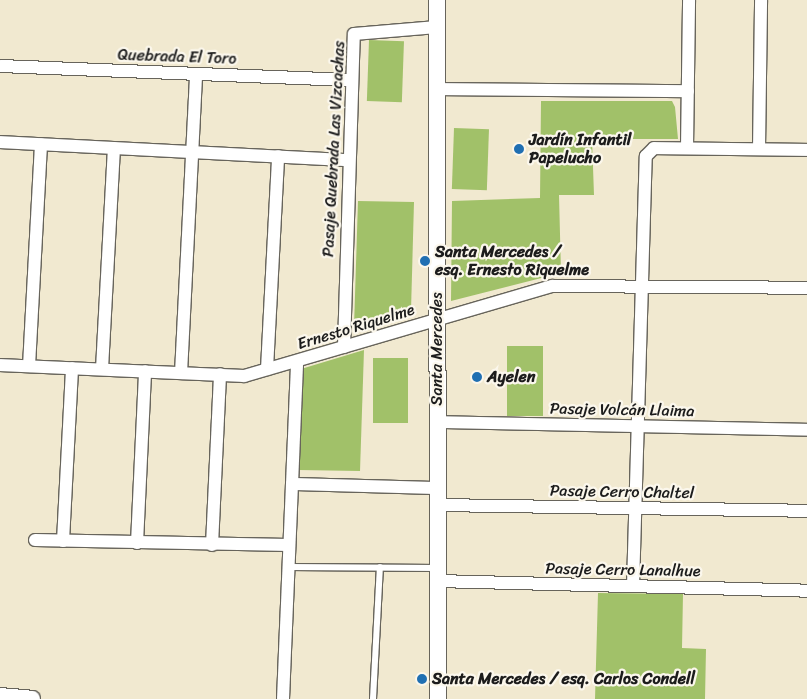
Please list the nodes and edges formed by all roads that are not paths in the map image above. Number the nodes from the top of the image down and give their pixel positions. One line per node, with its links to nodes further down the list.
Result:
1 (437, 0): 4 (street, Santa Mercedes)
2 (689, 0): 9 (street)
3 (762, 0): 14 (street)
4 (437, 26): 7 (street, Pasaje Quebrada Las Vizcachas); 8 (street, Santa Mercedes)
5 (0, 66): 6 (street, Quebrada El Toro)
6 (196, 74): 7 (street, Quebrada El Toro); 16 (street)
7 (352, 80): 18 (street, Pasaje Quebrada Las Vizcachas)
8 (437, 89): 9 (street); 21 (street, Santa Mercedes)
9 (688, 91): 13 (street)
10 (0, 142): 11 (street)
11 (41, 144): 12 (street); 25 (street)
12 (114, 148): 16 (street); 28 (street)
13 (687, 148): 14 (street); 19 (street)
14 (759, 149): 15 (street)
15 (807, 150)
16 (193, 152): 17 (street); 30 (street)
17 (278, 156): 18 (street); 27 (street)
18 (348, 160): 22 (street, Pasaje Quebrada Las Vizcachas)
19 (642, 285): 20 (street, Ernesto Riquelme); 21 (street, Ernesto Riquelme); 33 (street)
20 (807, 288)
21 (436, 319): 22 (street, Ernesto Riquelme); 32 (street, Santa Mercedes)
22 (344, 347): 23 (street, Ernesto Riquelme)
23 (297, 362): 27 (street, Ernesto Riquelme); 35 (street)
24 (0, 365): 25 (street, Ernesto Riquelme)
25 (29, 366): 26 (street, Ernesto Riquelme)
26 (72, 368): 28 (street, Ernesto Riquelme); 41 (street)
27 (267, 369): 31 (street, Ernesto Riquelme)
28 (102, 370): 29 (street, Ernesto Riquelme)
29 (145, 371): 30 (street, Ernesto Riquelme); 42 (street)
30 (181, 373): 31 (street, Ernesto Riquelme)
31 (220, 374): 43 (street)
32 (437, 422): 33 (street, Pasaje Volcán Llaima); 36 (street, Santa Mercedes)
33 (637, 426): 34 (street, Pasaje Volcán Llaima); 38 (street)
34 (807, 430)
35 (292, 484): 36 (street); 44 (street)
36 (437, 488): 37 (street, Santa Mercedes)
37 (437, 505): 38 (street, Pasaje Cerro Chaltel); 47 (street, Santa Mercedes)
38 (635, 508): 39 (street, Pasaje Cerro Chaltel); 48 (street)
39 (807, 511)
40 (35, 540): 41 (street)
41 (63, 541): 42 (street)
42 (137, 543): 43 (street)
43 (212, 544): 44 (street)
44 (289, 545): 45 (street)
45 (289, 567): 46 (lane); 52 (street)
46 (380, 567): 47 (lane); 53 (lane)
47 (437, 574): 48 (street, Pasaje Cerro Lanalhue); 54 (street, Santa Mercedes)
48 (633, 586): 49 (street, Pasaje Cerro Lanalhue)
49 (807, 591)
50 (0, 696): 51 (street)
51 (32, 699)
52 (283, 699)
53 (373, 699)
54 (438, 699)

